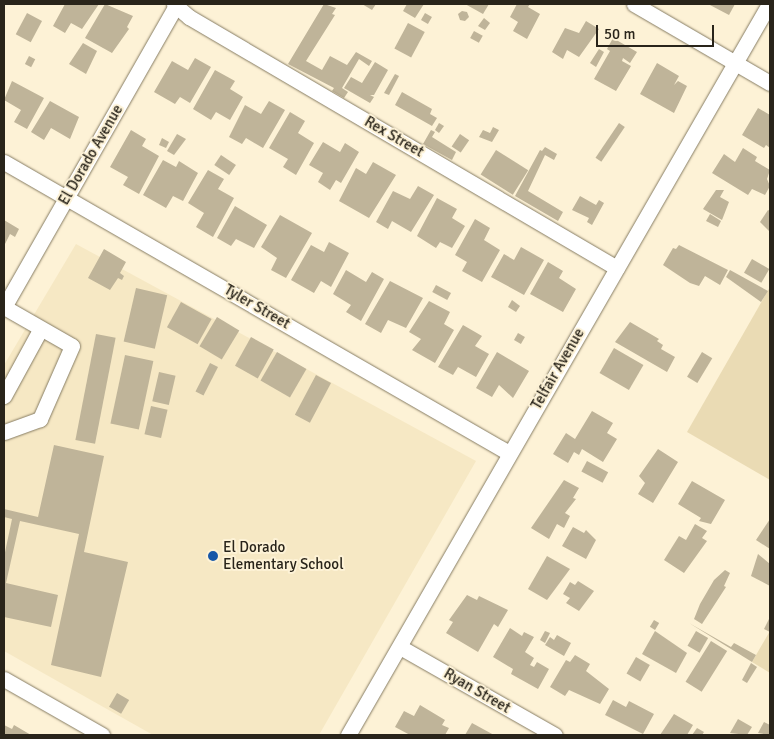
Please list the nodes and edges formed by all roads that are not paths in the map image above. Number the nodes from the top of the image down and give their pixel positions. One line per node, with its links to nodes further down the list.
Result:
1 (175, 4): 7 (street, El Dorado Avenue); 8 (street, Rex Street)
2 (634, 4): 4 (street)
3 (769, 4): 4 (street, Telfair Avenue)
4 (735, 62): 5 (street); 8 (street, Telfair Avenue)
5 (770, 83)
6 (4, 162): 7 (street, Tyler Street)
7 (66, 197): 9 (street, El Dorado Avenue); 13 (street, Tyler Street)
8 (617, 268): 13 (street, Telfair Avenue)
9 (4, 307): 10 (street)
10 (40, 330): 11 (street); 12 (street)
11 (4, 396)
12 (4, 432)
13 (509, 453): 14 (street, Telfair Avenue)
14 (400, 647): 17 (street, Telfair Avenue); 18 (street, Ryan Street)
15 (4, 679): 16 (street)
16 (101, 735)
17 (348, 735)
18 (555, 735)

